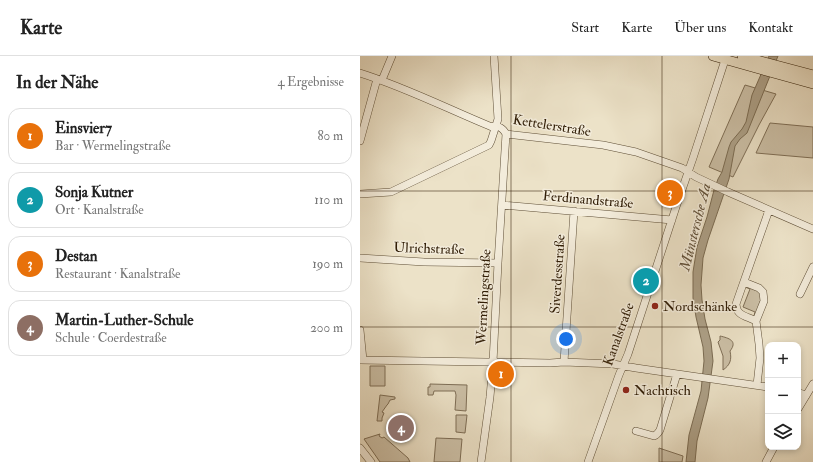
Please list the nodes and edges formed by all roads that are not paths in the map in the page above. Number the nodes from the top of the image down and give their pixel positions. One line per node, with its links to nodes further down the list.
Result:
1 (392, 56): 10 (street)
2 (494, 56): 12 (street)
3 (713, 56): 5 (main road)
4 (742, 56): 6 (main road)
5 (725, 58): 6 (main road); 15 (street, Kanalstraße)
6 (755, 64): 7 (main road)
7 (784, 71): 9 (main road); 11 (main road)
8 (360, 73): 10 (street)
9 (813, 75)
10 (379, 79): 12 (street); 14 (street)
11 (813, 84)
12 (496, 126): 13 (street, Kettelerstraße); 16 (street, Kettelerstraße)
13 (506, 134): 15 (street, Kettelerstraße); 17 (street, Wermelingstraße)
14 (360, 140)
15 (688, 172): 18 (street, Kettelerstraße); 20 (street, Kanalstraße)
16 (360, 194)
17 (502, 205): 19 (street, Ferdinandstraße); 23 (street, Wermelingstraße)
18 (769, 210): 21 (street, Kettelerstraße); 25 (street)
19 (574, 211): 20 (street, Ferdinandstraße); 31 (street, Siverdesstraße)
20 (672, 220): 32 (street, Kanalstraße)
21 (813, 229)
22 (360, 258): 23 (street, Ulrichstraße)
23 (498, 264): 30 (street, Wermelingstraße)
24 (813, 268): 26 (street)
25 (744, 282): 27 (street); 27 (street)
26 (800, 294)
27 (756, 321): 35 (street)
28 (360, 330): 29 (street)
29 (362, 360): 30 (street)
30 (493, 362): 31 (street); 44 (street, Wermelingstraße)
31 (564, 362): 32 (street)
32 (622, 365): 33 (street); 45 (street, Kanalstraße)
33 (677, 374): 35 (street); 40 (street)
34 (813, 384): 38 (street)
35 (757, 385): 36 (street)
36 (765, 386)
37 (801, 394): 38 (street)
38 (806, 396): 39 (street)
39 (801, 404)
40 (636, 431)
41 (360, 448): 43 (street)
42 (772, 450): 46 (street)
43 (371, 462)
44 (481, 462)
45 (588, 462)
46 (766, 462)

